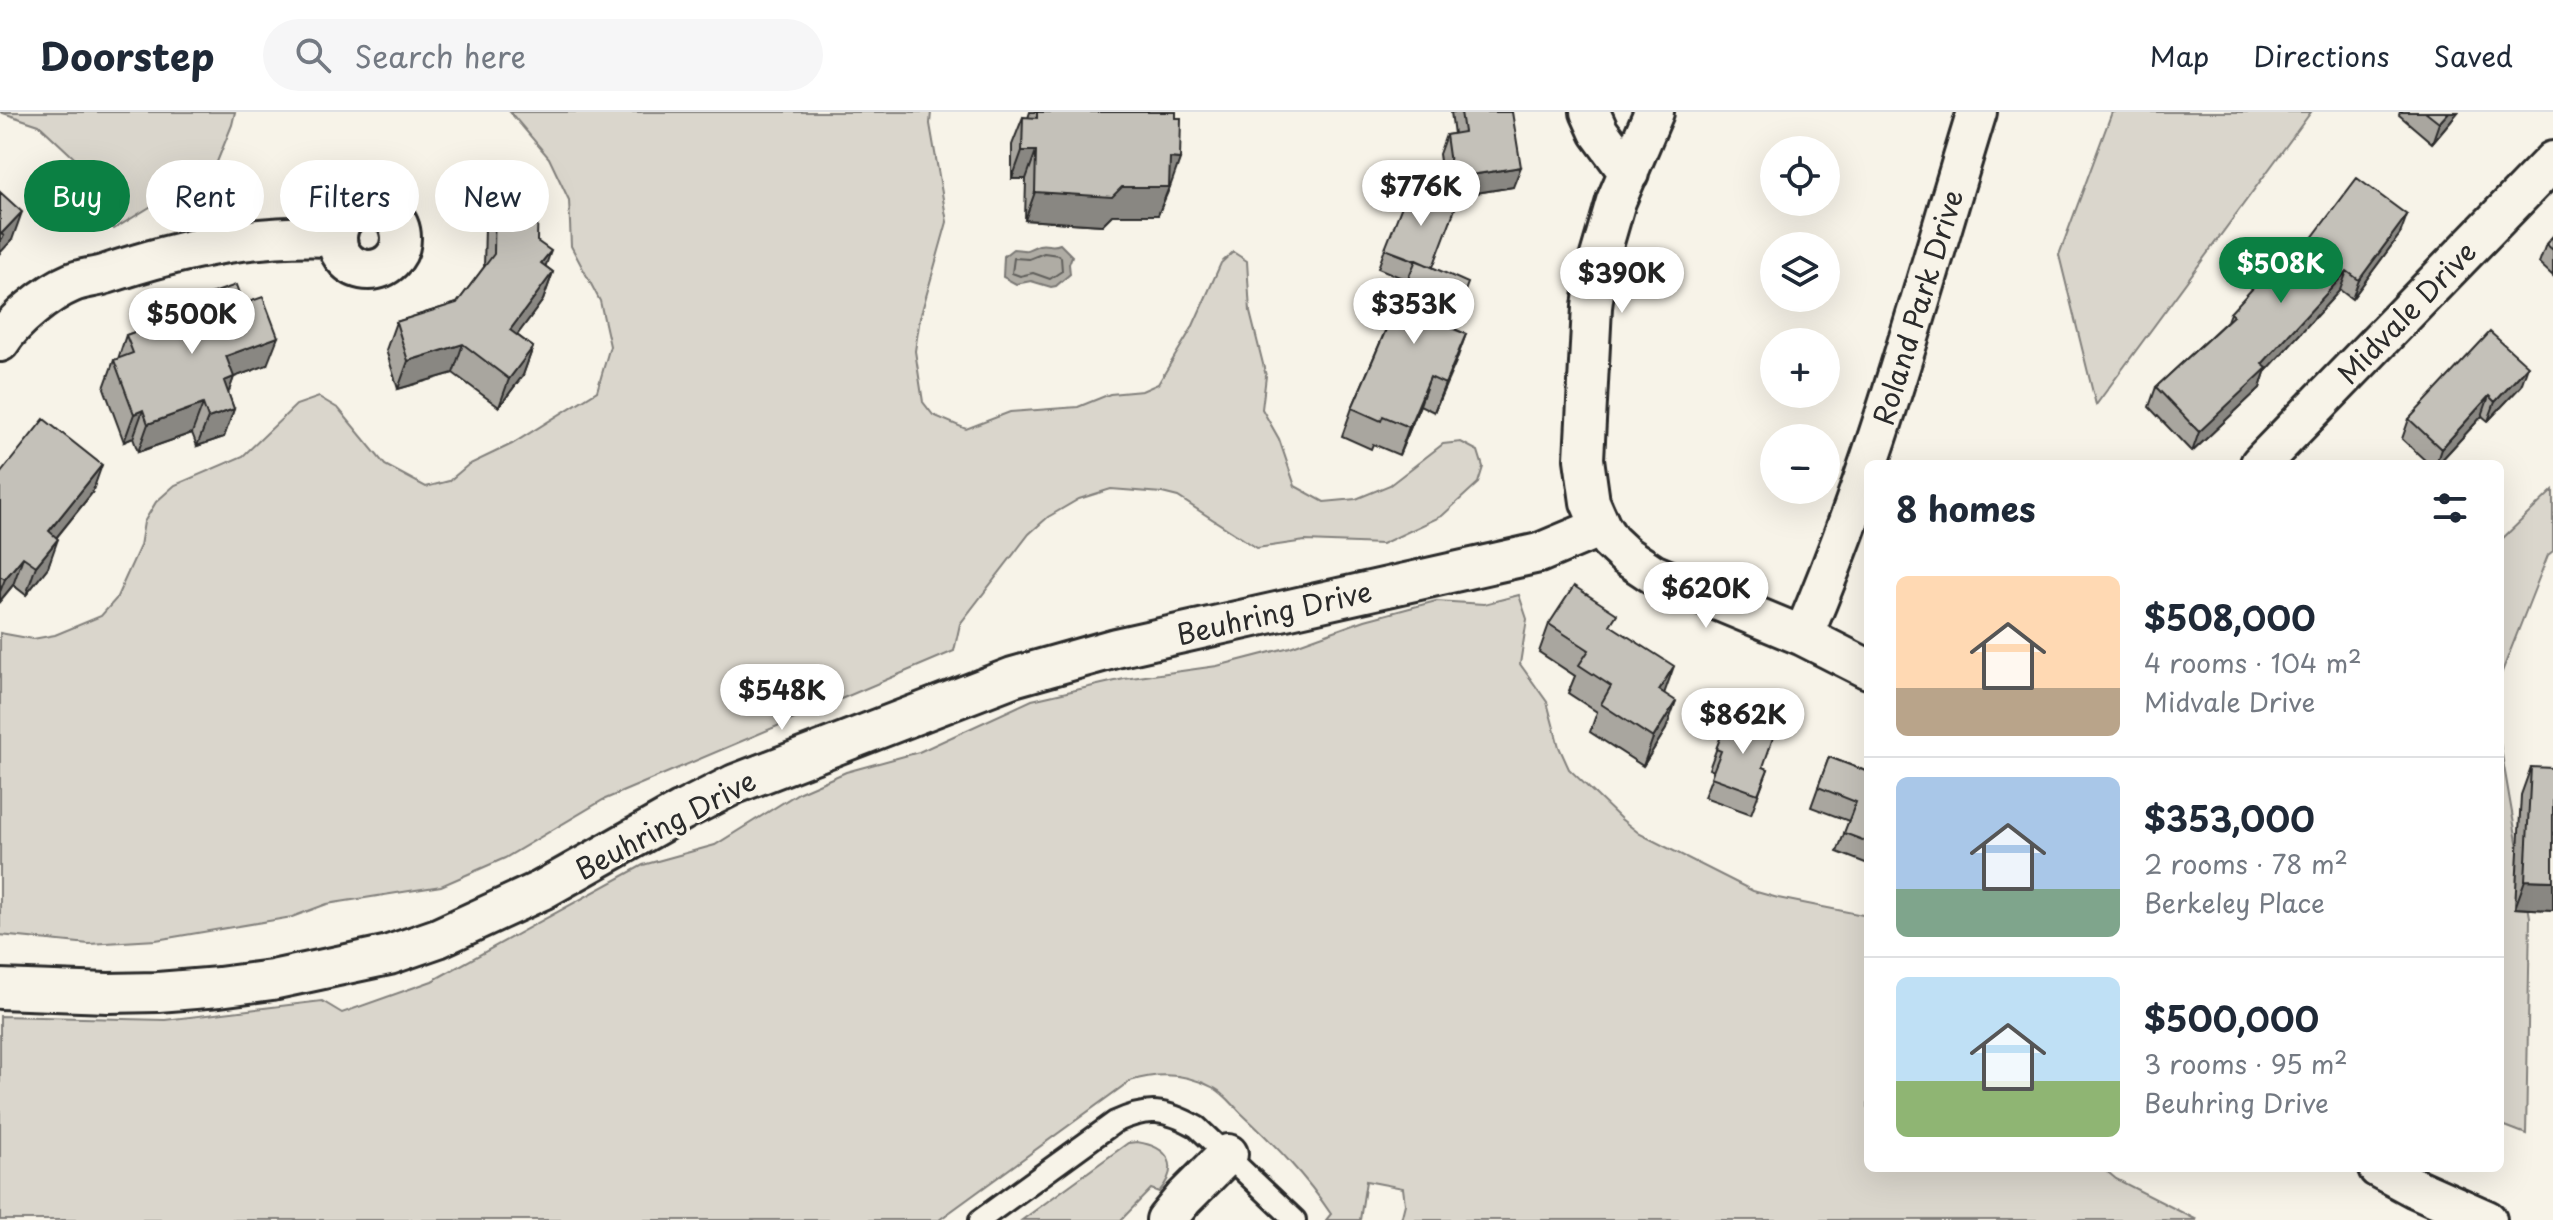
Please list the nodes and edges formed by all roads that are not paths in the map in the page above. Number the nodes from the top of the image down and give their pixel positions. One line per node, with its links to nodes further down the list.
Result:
1 (1590, 112): 5 (street)
2 (1654, 112): 5 (street)
3 (1977, 112): 10 (street, Roland Park Drive)
4 (2553, 161): 11 (street, Midvale Drive)
5 (1629, 173): 13 (street)
6 (336, 237): 7 (street)
7 (103, 275): 8 (street); 9 (street)
8 (0, 342)
9 (0, 358)
10 (1868, 460)
11 (2264, 460)
12 (1864, 471): 14 (street, Roland Park Drive)
13 (1601, 527): 14 (street); 16 (street, Beuhring Drive)
14 (1803, 636): 15 (street)
15 (1864, 667)
16 (0, 989)
17 (1228, 1154): 19 (lane); 20 (street); 21 (lane)
18 (2385, 1172): 22 (street)
19 (980, 1220)
20 (1166, 1220)
21 (1295, 1220)
22 (2487, 1220)

